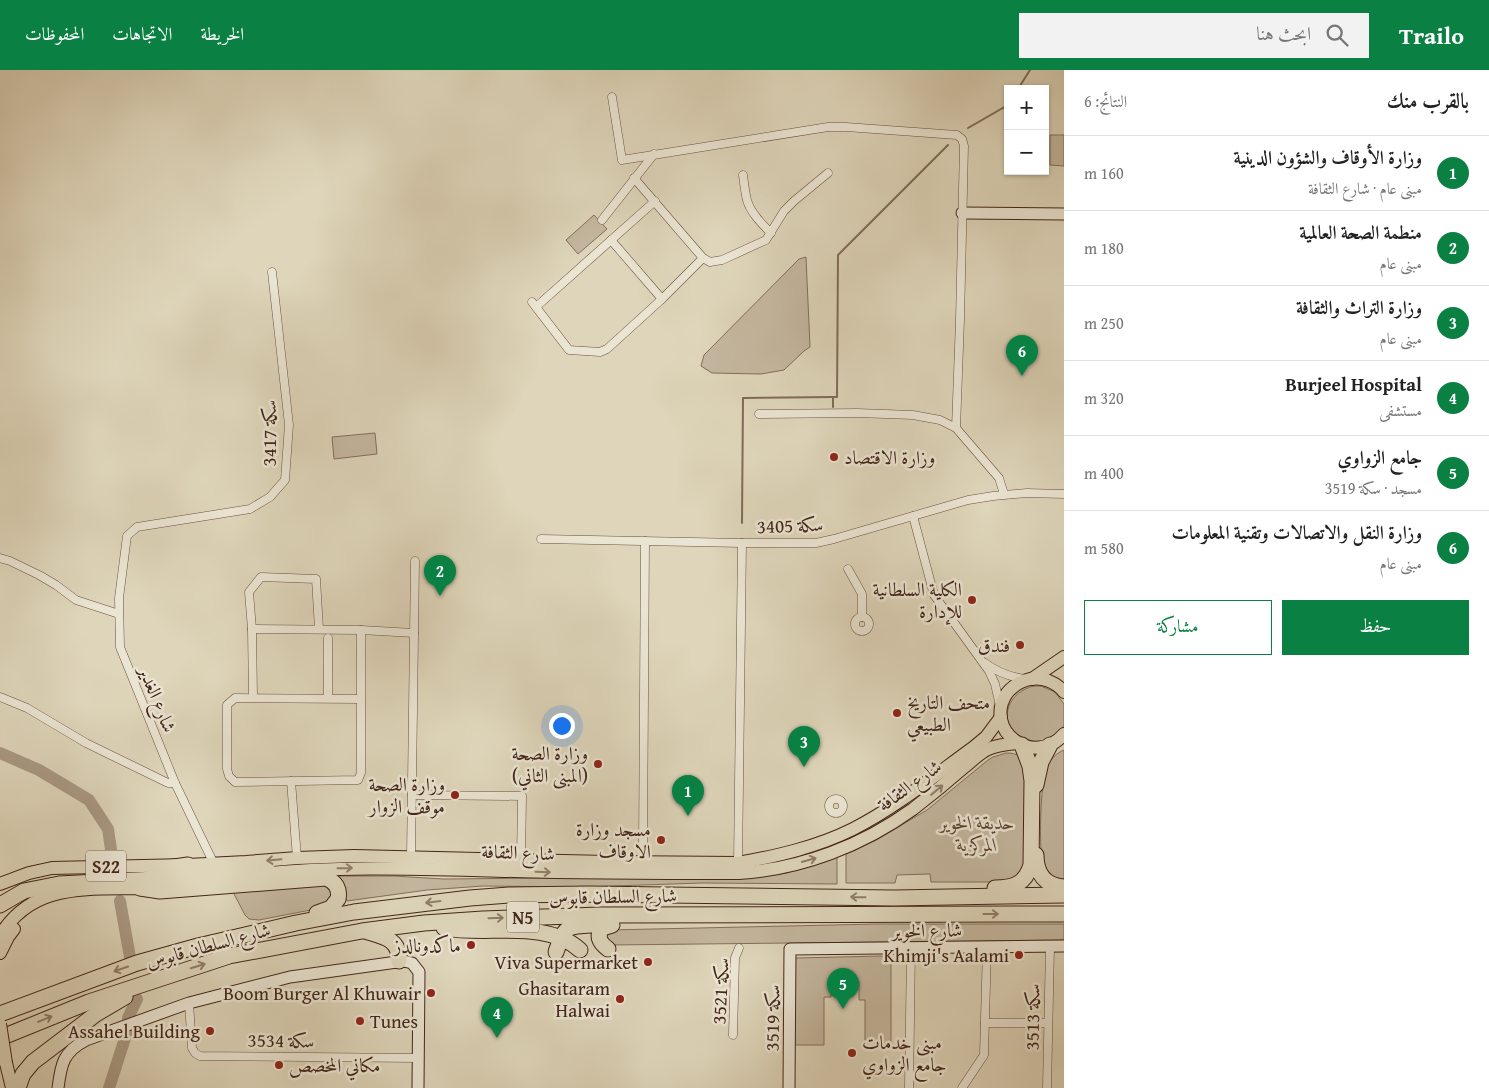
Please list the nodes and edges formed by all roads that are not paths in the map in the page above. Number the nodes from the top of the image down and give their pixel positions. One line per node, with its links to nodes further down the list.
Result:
1 (612, 97): 2 (street)
2 (654, 154): 5 (street); 7 (street)
3 (828, 173): 10 (street)
4 (743, 175): 10 (street)
5 (634, 178): 6 (street); 9 (street)
6 (655, 201): 11 (street); 12 (street)
7 (962, 213): 8 (street); 16 (street)
8 (1064, 214)
9 (602, 220)
10 (771, 233): 12 (street)
11 (611, 240): 14 (street); 14 (street)
12 (703, 258): 14 (street)
13 (272, 272): 20 (street, سكة 3417)
14 (662, 299)
15 (759, 414): 16 (street)
16 (956, 428): 17 (street)
17 (1004, 494): 18 (street, سكة 3405); 19 (street, سكة 3405)
18 (1064, 494)
19 (913, 516): 23 (street, سكة 3405); 35 (street)
20 (127, 536): 27 (street, شارع الغدير)
21 (541, 539): 22 (street, سكة 3405)
22 (645, 541): 23 (street, سكة 3405); 49 (street)
23 (742, 543): 53 (street)
24 (0, 558): 27 (street)
25 (415, 562): 32 (street)
26 (848, 569): 28 (street)
27 (120, 614): 47 (street, شارع الغدير)
28 (862, 617)
29 (252, 629): 30 (street); 30 (street); 39 (street)
30 (319, 629): 31 (street)
31 (361, 630): 32 (street); 41 (street)
32 (414, 633): 48 (street)
33 (328, 638): 40 (street)
34 (1064, 657): 36 (main road, شارع الثقافة)
35 (982, 660): 36 (street); 42 (street)
36 (1029, 679): 37 (main road); 42 (main road, شارع الثقافة)
37 (1064, 692)
38 (0, 697): 47 (street)
39 (253, 698): 40 (street); 46 (street)
40 (328, 698): 41 (street)
41 (361, 699): 46 (street)
42 (1001, 714): 45 (main road); 53 (main road, شارع الثقافة)
43 (1064, 734): 44 (main road)
44 (1056, 743): 45 (main road, شارع الثقافة); 61 (highway)
45 (1020, 744): 56 (main road, شارع الثقافة, one-way to 45); 66 (highway)
46 (292, 781): 51 (street)
47 (175, 783): 54 (street, شارع الغدير)
48 (412, 795): 50 (street); 52 (street)
49 (642, 848)
50 (411, 857): 51 (main road, شارع الثقافة); 52 (main road, شارع الثقافة)
51 (297, 858): 54 (main road, شارع الثقافة, one-way to 54)
52 (522, 861): 53 (main road, شارع الثقافة)
53 (738, 863): 56 (main road); 58 (main road)
54 (214, 864): 55 (main road, S22); 59 (highway)
55 (188, 865): 60 (main road, S22); 65 (highway)
56 (776, 869): 58 (main road, شارع الثقافة)
57 (269, 872): 58 (main road, شارع الثقافة, one-way to 58); 59 (highway); 62 (main road, شارع الثقافة)
58 (663, 873)
59 (175, 878): 67 (highway)
60 (0, 884)
61 (1064, 887)
62 (140, 888): 63 (main road, شارع الثقافة); 71 (highway)
63 (100, 889): 74 (main road, شارع الثقافة); 85 (main road)
64 (1064, 895): 66 (highway, شارع السلطان قابوس / N5)
65 (0, 896)
66 (894, 898): 71 (highway, شارع السلطان قابوس / N5, one-way to 71)
67 (0, 905)
68 (1064, 914): 69 (highway, شارع السلطان قابوس / N5, one-way to 68)
69 (851, 915): 70 (highway, شارع السلطان قابوس / N5, one-way to 69); 72 (highway)
70 (424, 922): 73 (highway, شارع السلطان قابوس / N5); 75 (highway)
71 (296, 923): 89 (highway, شارع السلطان قابوس / N5, one-way to 89)
72 (612, 925): 75 (highway); 80 (highway)
73 (362, 931): 86 (highway); 87 (highway, شارع السلطان قابوس / N5, one-way to 73)
74 (0, 936)
75 (561, 937): 83 (highway); 84 (highway)
76 (1064, 946): 78 (street, شارع الخوير)
77 (987, 947): 78 (street, شارع الخوير); 82 (street, شارع الخوير); 90 (street)
78 (1050, 947): 91 (street, سكة 3513)
79 (739, 948): 93 (street, سكة 3521)
80 (608, 949)
81 (790, 949): 82 (street, شارع الخوير); 100 (street, سكة 3519)
82 (911, 949): 101 (street)
83 (580, 950)
84 (556, 952)
85 (0, 953)
86 (406, 962): 88 (street); 95 (street)
87 (149, 981): 94 (highway, شارع السلطان قابوس / N5, one-way to 87); 97 (highway)
88 (189, 1003): 95 (street, سكة 3534); 98 (street)
89 (0, 1014)
90 (985, 1023): 91 (street); 102 (street)
91 (1048, 1023): 103 (street, سكة 3513)
92 (0, 1024): 96 (main road, bridge)
93 (734, 1035)
94 (0, 1038)
95 (418, 1058): 99 (street)
96 (12, 1088)
97 (18, 1088)
98 (58, 1088)
99 (418, 1088)
100 (789, 1088)
101 (909, 1088)
102 (962, 1088)
103 (1046, 1088)

